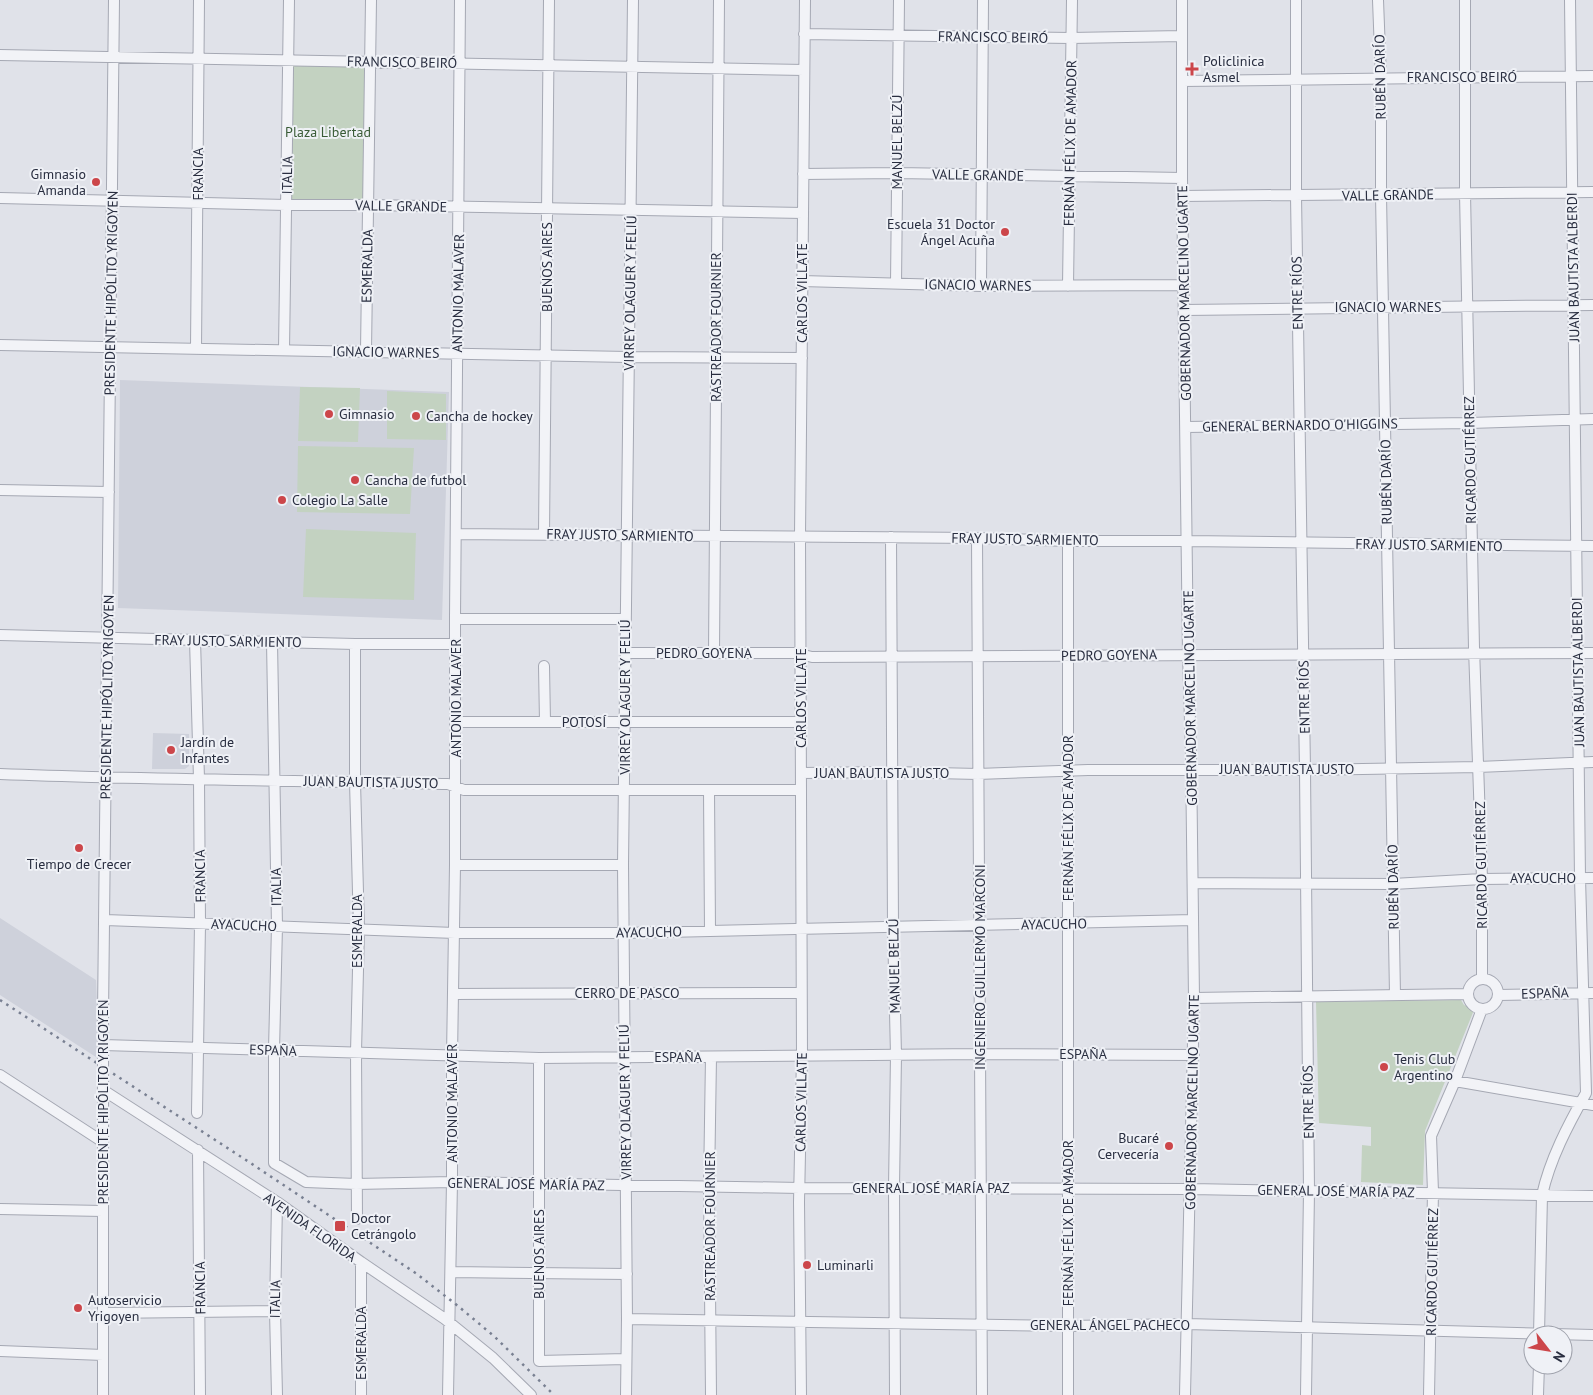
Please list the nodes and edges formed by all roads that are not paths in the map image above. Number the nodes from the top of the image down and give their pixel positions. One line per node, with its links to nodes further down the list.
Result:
1 (114, 0): 24 (street, PRESIDENTE HIPÓLITO YRIGOYEN)
2 (199, 0): 25 (street, FRANCIA)
3 (289, 0): 26 (street, ITALIA)
4 (371, 0): 27 (street, ESMERALDA)
5 (460, 0): 28 (street, ANTONIO MALAVER)
6 (549, 0): 29 (street, BUENOS AIRES)
7 (633, 0): 30 (street, VIRREY OLAGUER Y FELIÚ)
8 (719, 0): 31 (street, RASTREADOR FOURNIER)
9 (805, 0): 18 (street, CARLOS VILLATE)
10 (899, 0): 19 (street, MANUEL BELZÚ)
11 (983, 0): 20 (street)
12 (1072, 0): 22 (street, FERNÁN FÉLIX DE AMADOR)
13 (1182, 0): 21 (street, GOBERNADOR MARCELINO UGARTE)
14 (1296, 0): 36 (street, ENTRE RÍOS)
15 (1378, 0): 37 (street, RUBÉN DARÍO)
16 (1465, 0): 35 (street, RICARDO GUTIÉRREZ)
17 (1570, 0): 33 (street, JUAN BAUTISTA ALBERDI)
18 (804, 34): 19 (street, FRANCISCO BEIRÓ); 32 (street, CARLOS VILLATE)
19 (898, 35): 20 (street, FRANCISCO BEIRÓ); 39 (street, MANUEL BELZÚ)
20 (983, 36): 22 (street, FRANCISCO BEIRÓ); 41 (street)
21 (1182, 36): 22 (street, FRANCISCO BEIRÓ); 38 (street, GOBERNADOR MARCELINO UGARTE)
22 (1071, 38): 42 (street, FERNÁN FÉLIX DE AMADOR)
23 (0, 55): 24 (street, FRANCISCO BEIRÓ)
24 (114, 58): 25 (street, FRANCISCO BEIRÓ); 51 (street, PRESIDENTE HIPÓLITO YRIGOYEN)
25 (198, 59): 26 (street, FRANCISCO BEIRÓ); 52 (street, FRANCIA)
26 (288, 61): 27 (street, FRANCISCO BEIRÓ); 53 (street, ITALIA)
27 (370, 62): 28 (street, FRANCISCO BEIRÓ); 54 (street, ESMERALDA)
28 (459, 63): 29 (street, FRANCISCO BEIRÓ); 55 (street, ANTONIO MALAVER)
29 (548, 65): 30 (street, FRANCISCO BEIRÓ); 56 (street, BUENOS AIRES)
30 (631, 66): 31 (street, FRANCISCO BEIRÓ); 57 (street, VIRREY OLAGUER Y FELIÚ)
31 (718, 67): 32 (street, FRANCISCO BEIRÓ); 58 (street, RASTREADOR FOURNIER)
32 (804, 70): 40 (street, CARLOS VILLATE)
33 (1570, 76): 34 (street, FRANCISCO BEIRÓ); 35 (street, FRANCISCO BEIRÓ); 44 (street, JUAN BAUTISTA ALBERDI)
34 (1593, 76)
35 (1465, 77): 37 (street, FRANCISCO BEIRÓ); 46 (street, RICARDO GUTIÉRREZ)
36 (1297, 78): 37 (street, FRANCISCO BEIRÓ); 38 (street, FRANCISCO BEIRÓ); 49 (street, ENTRE RÍOS)
37 (1381, 78): 47 (street, RUBÉN DARÍO)
38 (1182, 81): 43 (street, GOBERNADOR MARCELINO UGARTE)
39 (897, 173): 40 (street, VALLE GRANDE); 41 (street, VALLE GRANDE); 61 (street, MANUEL BELZÚ)
40 (803, 174): 59 (street, CARLOS VILLATE)
41 (982, 175): 42 (street, VALLE GRANDE); 63 (street)
42 (1070, 176): 43 (street, VALLE GRANDE); 64 (street, FERNÁN FÉLIX DE AMADOR)
43 (1182, 178): 48 (street, GOBERNADOR MARCELINO UGARTE)
44 (1572, 192): 45 (street, VALLE GRANDE); 46 (street, VALLE GRANDE); 67 (street, JUAN BAUTISTA ALBERDI)
45 (1593, 192)
46 (1465, 193): 47 (street, VALLE GRANDE); 66 (street, RICARDO GUTIÉRREZ)
47 (1381, 195): 49 (street, VALLE GRANDE); 68 (street, RUBÉN DARÍO)
48 (1182, 196): 49 (street, VALLE GRANDE); 62 (street, GOBERNADOR MARCELINO UGARTE)
49 (1296, 196): 69 (street, ENTRE RÍOS)
50 (0, 198): 51 (street, VALLE GRANDE)
51 (112, 200): 52 (street, VALLE GRANDE); 72 (street, PRESIDENTE HIPÓLITO YRIGOYEN)
52 (198, 202): 53 (street, VALLE GRANDE); 73 (street, FRANCIA)
53 (286, 205): 54 (street, VALLE GRANDE); 74 (street, ITALIA)
54 (368, 205): 55 (street, VALLE GRANDE); 75 (street, ESMERALDA)
55 (458, 207): 56 (street, VALLE GRANDE); 76 (street, ANTONIO MALAVER)
56 (547, 208): 57 (street, VALLE GRANDE); 77 (street, BUENOS AIRES)
57 (631, 210): 58 (street, VALLE GRANDE); 79 (street, VIRREY OLAGUER Y FELIÚ)
58 (717, 212): 59 (street, VALLE GRANDE); 78 (street, RASTREADOR FOURNIER)
59 (803, 213): 60 (street, CARLOS VILLATE)
60 (802, 281): 61 (street, IGNACIO WARNES); 80 (street, CARLOS VILLATE)
61 (896, 284): 63 (street, IGNACIO WARNES)
62 (1184, 285): 64 (street, IGNACIO WARNES); 70 (street, GOBERNADOR MARCELINO UGARTE)
63 (980, 286): 64 (street, IGNACIO WARNES)
64 (1068, 286)
65 (1593, 305): 67 (street, IGNACIO WARNES)
66 (1467, 306): 67 (street, IGNACIO WARNES); 68 (street, IGNACIO WARNES); 83 (street, RICARDO GUTIÉRREZ)
67 (1573, 306): 81 (street, JUAN BAUTISTA ALBERDI)
68 (1383, 307): 69 (street, IGNACIO WARNES); 85 (street, RUBÉN DARÍO)
69 (1298, 308): 70 (street, IGNACIO WARNES); 84 (street, ENTRE RÍOS)
70 (1184, 310): 86 (street, GOBERNADOR MARCELINO UGARTE)
71 (0, 345): 72 (street, IGNACIO WARNES)
72 (110, 347): 73 (street, IGNACIO WARNES); 88 (street, PRESIDENTE HIPÓLITO YRIGOYEN)
73 (196, 348): 74 (street, IGNACIO WARNES)
74 (284, 350): 75 (street, IGNACIO WARNES)
75 (366, 351): 76 (street, IGNACIO WARNES)
76 (457, 354): 77 (street, IGNACIO WARNES); 89 (street, ANTONIO MALAVER)
77 (546, 355): 79 (street, IGNACIO WARNES); 90 (street, BUENOS AIRES)
78 (716, 357): 79 (street, IGNACIO WARNES); 80 (street, IGNACIO WARNES); 92 (street, RASTREADOR FOURNIER)
79 (628, 358): 91 (street, VIRREY OLAGUER Y FELIÚ)
80 (802, 358): 93 (street, CARLOS VILLATE)
81 (1575, 419): 82 (street, GENERAL BERNARDO O'HIGGINS); 83 (street, GENERAL BERNARDO O'HIGGINS); 101 (street, JUAN BAUTISTA ALBERDI)
82 (1593, 419)
83 (1470, 423): 85 (street, GENERAL BERNARDO O'HIGGINS); 100 (street, RICARDO GUTIÉRREZ)
84 (1299, 424): 85 (street, GENERAL BERNARDO O'HIGGINS); 86 (street, GENERAL BERNARDO O'HIGGINS); 98 (street, ENTRE RÍOS)
85 (1385, 424): 99 (street, RUBÉN DARÍO)
86 (1186, 427): 97 (street, GOBERNADOR MARCELINO UGARTE)
87 (0, 490): 88 (street)
88 (109, 492): 106 (street, PRESIDENTE HIPÓLITO YRIGOYEN)
89 (456, 534): 90 (street, FRAY JUSTO SARMIENTO); 103 (street, ANTONIO MALAVER)
90 (544, 534): 91 (street, FRAY JUSTO SARMIENTO)
91 (625, 535): 92 (street, FRAY JUSTO SARMIENTO); 104 (street, VIRREY OLAGUER Y FELIÚ)
92 (715, 536): 93 (street, FRAY JUSTO SARMIENTO); 112 (street, RASTREADOR FOURNIER)
93 (800, 536): 94 (street, FRAY JUSTO SARMIENTO); 118 (street, CARLOS VILLATE)
94 (891, 537): 95 (street, FRAY JUSTO SARMIENTO); 121 (street, MANUEL BELZÚ)
95 (977, 538): 96 (street, FRAY JUSTO SARMIENTO); 122 (street, INGENIERO GUILLERMO MARCONI)
96 (1068, 541): 97 (street, FRAY JUSTO SARMIENTO); 120 (street, FERNÁN FÉLIX DE AMADOR)
97 (1187, 541): 98 (street, FRAY JUSTO SARMIENTO); 115 (street, GOBERNADOR MARCELINO UGARTE)
98 (1302, 543): 99 (street, FRAY JUSTO SARMIENTO); 119 (street, ENTRE RÍOS)
99 (1387, 545): 100 (street, FRAY JUSTO SARMIENTO); 116 (street, RUBÉN DARÍO)
100 (1472, 545): 101 (street, FRAY JUSTO SARMIENTO); 117 (street, RICARDO GUTIÉRREZ)
101 (1576, 546): 102 (street, FRAY JUSTO SARMIENTO); 113 (street, JUAN BAUTISTA ALBERDI)
102 (1593, 546)
103 (455, 619): 104 (street); 110 (street, ANTONIO MALAVER)
104 (625, 619): 111 (street, VIRREY OLAGUER Y FELIÚ)
105 (0, 635): 106 (street, FRAY JUSTO SARMIENTO)
106 (107, 638): 107 (street, FRAY JUSTO SARMIENTO); 139 (street, PRESIDENTE HIPÓLITO YRIGOYEN)
107 (195, 640): 108 (street, FRAY JUSTO SARMIENTO); 140 (street, FRANCIA)
108 (272, 642): 109 (street, FRAY JUSTO SARMIENTO); 141 (street, ITALIA)
109 (355, 644): 110 (street, FRAY JUSTO SARMIENTO); 142 (street, ESMERALDA)
110 (455, 644): 124 (street, ANTONIO MALAVER)
111 (625, 653): 112 (street, PEDRO GOYENA); 126 (street, VIRREY OLAGUER Y FELIÚ)
112 (714, 653): 118 (street, PEDRO GOYENA)
113 (1578, 653): 114 (street, PEDRO GOYENA); 117 (street, PEDRO GOYENA); 128 (street, JUAN BAUTISTA ALBERDI)
114 (1593, 653)
115 (1188, 654): 119 (street, PEDRO GOYENA); 120 (street, PEDRO GOYENA); 132 (street, GOBERNADOR MARCELINO UGARTE)
116 (1389, 654): 117 (street, PEDRO GOYENA); 119 (street, PEDRO GOYENA); 131 (street, RUBÉN DARÍO)
117 (1474, 654): 130 (street, RICARDO GUTIÉRREZ)
118 (801, 655): 121 (street, PEDRO GOYENA); 127 (street, CARLOS VILLATE)
119 (1303, 655): 133 (street, ENTRE RÍOS)
120 (1068, 656): 122 (street, PEDRO GOYENA); 134 (street, FERNÁN FÉLIX DE AMADOR)
121 (891, 657): 122 (street, PEDRO GOYENA); 135 (street, MANUEL BELZÚ)
122 (978, 657): 138 (street, INGENIERO GUILLERMO MARCONI)
123 (544, 666): 125 (street)
124 (456, 722): 125 (street, POTOSÍ); 143 (street, ANTONIO MALAVER)
125 (545, 722): 126 (street, POTOSÍ)
126 (624, 722): 127 (street, POTOSÍ); 146 (street, VIRREY OLAGUER Y FELIÚ)
127 (802, 722): 136 (street, CARLOS VILLATE)
128 (1579, 762): 129 (street, JUAN BAUTISTA JUSTO); 130 (street, JUAN BAUTISTA JUSTO); 149 (street, JUAN BAUTISTA ALBERDI)
129 (1593, 762)
130 (1478, 767): 131 (street, JUAN BAUTISTA JUSTO); 151 (street, RICARDO GUTIÉRREZ)
131 (1391, 768): 133 (street, JUAN BAUTISTA JUSTO); 153 (street, RUBÉN DARÍO)
132 (1192, 770): 133 (street, JUAN BAUTISTA JUSTO); 134 (street, JUAN BAUTISTA JUSTO); 152 (street, GOBERNADOR MARCELINO UGARTE)
133 (1305, 770): 154 (street, ENTRE RÍOS)
134 (1067, 771): 138 (street, JUAN BAUTISTA JUSTO); 158 (street, FERNÁN FÉLIX DE AMADOR)
135 (892, 772): 136 (street, JUAN BAUTISTA JUSTO); 138 (street, JUAN BAUTISTA JUSTO); 161 (street, MANUEL BELZÚ)
136 (801, 773): 145 (street, CARLOS VILLATE)
137 (0, 774): 139 (street, JUAN BAUTISTA JUSTO)
138 (978, 774): 160 (street, INGENIERO GUILLERMO MARCONI)
139 (106, 778): 140 (street, JUAN BAUTISTA JUSTO); 155 (street, PRESIDENTE HIPÓLITO YRIGOYEN)
140 (199, 779): 141 (street, JUAN BAUTISTA JUSTO); 157 (street, FRANCIA)
141 (274, 780): 142 (street, JUAN BAUTISTA JUSTO); 159 (street, ITALIA)
142 (355, 782): 143 (street, JUAN BAUTISTA JUSTO); 162 (street, ESMERALDA)
143 (456, 788): 146 (street, JUAN BAUTISTA JUSTO); 147 (street, ANTONIO MALAVER)
144 (709, 790): 145 (street, JUAN BAUTISTA JUSTO); 146 (street, JUAN BAUTISTA JUSTO); 164 (street)
145 (801, 790): 163 (street, CARLOS VILLATE)
146 (624, 791): 148 (street, VIRREY OLAGUER Y FELIÚ)
147 (455, 865): 148 (street); 165 (street, ANTONIO MALAVER)
148 (623, 865): 166 (street, VIRREY OLAGUER Y FELIÚ)
149 (1580, 878): 150 (street, AYACUCHO); 151 (street, AYACUCHO); 168 (street, JUAN BAUTISTA ALBERDI)
150 (1593, 878)
151 (1482, 879): 153 (street, AYACUCHO); 167 (street, RICARDO GUTIÉRREZ)
152 (1192, 883): 154 (street, AYACUCHO); 156 (street, GOBERNADOR MARCELINO UGARTE)
153 (1393, 884): 154 (street, AYACUCHO); 173 (street, RUBÉN DARÍO)
154 (1306, 885): 175 (street, ENTRE RÍOS)
155 (105, 920): 157 (street, AYACUCHO); 178 (street, PRESIDENTE HIPÓLITO YRIGOYEN)
156 (1193, 920): 158 (street, AYACUCHO); 176 (street, GOBERNADOR MARCELINO UGARTE)
157 (200, 924): 159 (street, AYACUCHO); 179 (street, FRANCIA)
158 (1068, 924): 160 (street, AYACUCHO); 183 (street, FERNÁN FÉLIX DE AMADOR)
159 (277, 926): 162 (street, AYACUCHO); 180 (street, ITALIA)
160 (980, 926): 161 (street, AYACUCHO); 182 (street, INGENIERO GUILLERMO MARCONI)
161 (893, 928): 163 (street, AYACUCHO); 185 (street, MANUEL BELZÚ)
162 (359, 929): 165 (street, AYACUCHO); 181 (street, ESMERALDA)
163 (800, 930): 164 (street, AYACUCHO); 170 (street, CARLOS VILLATE)
164 (710, 931): 166 (street, AYACUCHO)
165 (454, 933): 166 (street, AYACUCHO); 171 (street, ANTONIO MALAVER)
166 (623, 933): 169 (street, VIRREY OLAGUER Y FELIÚ)
167 (1482, 980): 172 (street); 174 (street)
168 (1588, 992): 174 (street, ESPAÑA); 194 (street, JUAN BAUTISTA ALBERDI)
169 (624, 993): 170 (street, CERRO DE PASCO); 171 (street, CERRO DE PASCO); 190 (street, VIRREY OLAGUER Y FELIÚ)
170 (801, 993): 184 (street, CARLOS VILLATE)
171 (453, 994): 187 (street, ANTONIO MALAVER)
172 (1468, 994): 173 (street); 177 (street)
173 (1395, 995): 175 (street)
174 (1498, 995): 177 (street)
175 (1307, 996): 176 (street); 210 (street, ENTRE RÍOS)
176 (1194, 998): 186 (street, GOBERNADOR MARCELINO UGARTE)
177 (1482, 1009): 192 (street, RICARDO GUTIÉRREZ)
178 (103, 1045): 179 (street, ESPAÑA); 193 (street, PRESIDENTE HIPÓLITO YRIGOYEN)
179 (197, 1048): 180 (street, ESPAÑA); 196 (street, FRANCIA)
180 (274, 1050): 181 (street, ESPAÑA); 199 (street, ITALIA)
181 (356, 1052): 187 (street, ESPAÑA); 201 (street, ESMERALDA)
182 (980, 1054): 183 (street, ESPAÑA); 185 (street, ESPAÑA); 207 (street, INGENIERO GUILLERMO MARCONI)
183 (1068, 1054): 186 (street, ESPAÑA); 208 (street, FERNÁN FÉLIX DE AMADOR)
184 (802, 1055): 185 (street, ESPAÑA); 188 (street, ESPAÑA); 206 (street, CARLOS VILLATE)
185 (896, 1055): 205 (street, MANUEL BELZÚ)
186 (1194, 1055): 209 (street, GOBERNADOR MARCELINO UGARTE)
187 (452, 1056): 189 (street, ESPAÑA); 200 (street, ANTONIO MALAVER)
188 (711, 1057): 190 (street, ESPAÑA); 204 (street, RASTREADOR FOURNIER)
189 (538, 1058): 190 (street, ESPAÑA); 202 (street, BUENOS AIRES)
190 (625, 1058): 203 (street, VIRREY OLAGUER Y FELIÚ)
191 (0, 1075): 197 (street)
192 (1455, 1081): 194 (street); 211 (street, RICARDO GUTIÉRREZ)
193 (103, 1090): 197 (street, PRESIDENTE HIPÓLITO YRIGOYEN); 198 (street, AVENIDA FLORIDA)
194 (1581, 1102): 195 (street); 212 (street, JUAN BAUTISTA ALBERDI)
195 (1593, 1105)
196 (197, 1113)
197 (103, 1142): 216 (street, PRESIDENTE HIPÓLITO YRIGOYEN)
198 (198, 1150): 214 (street, AVENIDA FLORIDA); 222 (street, FRANCIA)
199 (274, 1163): 201 (street, GENERAL JOSÉ MARÍA PAZ)
200 (452, 1182): 201 (street, GENERAL JOSÉ MARÍA PAZ); 202 (street, GENERAL JOSÉ MARÍA PAZ); 219 (street, ANTONIO MALAVER)
201 (356, 1184): 217 (street, ESMERALDA)
202 (539, 1184): 203 (street, GENERAL JOSÉ MARÍA PAZ); 220 (street, BUENOS AIRES)
203 (626, 1185): 204 (street, GENERAL JOSÉ MARÍA PAZ); 221 (street, VIRREY OLAGUER Y FELIÚ)
204 (709, 1186): 206 (street, GENERAL JOSÉ MARÍA PAZ); 226 (street, RASTREADOR FOURNIER)
205 (894, 1187): 206 (street, GENERAL JOSÉ MARÍA PAZ); 207 (street, GENERAL JOSÉ MARÍA PAZ); 229 (street, MANUEL BELZÚ)
206 (800, 1188): 228 (street, CARLOS VILLATE)
207 (982, 1188): 208 (street, GENERAL JOSÉ MARÍA PAZ); 231 (street, INGENIERO GUILLERMO MARCONI)
208 (1068, 1189): 209 (street, GENERAL JOSÉ MARÍA PAZ); 233 (street, FERNÁN FÉLIX DE AMADOR)
209 (1191, 1189): 210 (street, GENERAL JOSÉ MARÍA PAZ); 230 (street, GOBERNADOR MARCELINO UGARTE)
210 (1309, 1190): 211 (street, GENERAL JOSÉ MARÍA PAZ); 234 (street, ENTRE RÍOS)
211 (1433, 1192): 212 (street, GENERAL JOSÉ MARÍA PAZ); 235 (street, RICARDO GUTIÉRREZ)
212 (1542, 1195): 213 (street, GENERAL JOSÉ MARÍA PAZ); 232 (street, JUAN BAUTISTA ALBERDI)
213 (1593, 1196)
214 (277, 1202): 218 (street, AVENIDA FLORIDA); 223 (street, ITALIA)
215 (0, 1209): 216 (street)
216 (103, 1212): 224 (street, PRESIDENTE HIPÓLITO YRIGOYEN)
217 (356, 1219)
218 (361, 1262): 227 (street, AVENIDA FLORIDA); 246 (street, ESMERALDA)
219 (451, 1272): 220 (street); 227 (street, ANTONIO MALAVER)
220 (539, 1273): 221 (street); 241 (street, BUENOS AIRES)
221 (627, 1274): 225 (street, VIRREY OLAGUER Y FELIÚ)
222 (200, 1311): 223 (street); 224 (street); 244 (street, FRANCIA)
223 (274, 1312): 245 (street, ITALIA)
224 (103, 1313): 240 (street, PRESIDENTE HIPÓLITO YRIGOYEN)
225 (627, 1319): 226 (street, GENERAL ÁNGEL PACHECO); 241 (street, VIRREY OLAGUER Y FELIÚ)
226 (710, 1321): 228 (street, GENERAL ÁNGEL PACHECO); 250 (street, RASTREADOR FOURNIER)
227 (449, 1322): 247 (street, ANTONIO MALAVER); 248 (street, AVENIDA FLORIDA)
228 (801, 1322): 229 (street, GENERAL ÁNGEL PACHECO); 251 (street, CARLOS VILLATE)
229 (894, 1324): 231 (street, GENERAL ÁNGEL PACHECO); 252 (street, MANUEL BELZÚ)
230 (1187, 1324): 233 (street, GENERAL ÁNGEL PACHECO); 234 (street, GENERAL ÁNGEL PACHECO); 255 (street, GOBERNADOR MARCELINO UGARTE)
231 (982, 1325): 233 (street, GENERAL ÁNGEL PACHECO); 253 (street, INGENIERO GUILLERMO MARCONI)
232 (1539, 1325)
233 (1069, 1326): 254 (street, FERNÁN FÉLIX DE AMADOR)
234 (1307, 1328): 235 (street, GENERAL ÁNGEL PACHECO); 256 (street, ENTRE RÍOS)
235 (1430, 1331): 236 (street, GENERAL ÁNGEL PACHECO); 257 (street, RICARDO GUTIÉRREZ)
236 (1523, 1334)
237 (1573, 1335): 238 (street, GENERAL ÁNGEL PACHECO)
238 (1593, 1335)
239 (0, 1351): 240 (street)
240 (103, 1355): 243 (street, PRESIDENTE HIPÓLITO YRIGOYEN)
241 (626, 1359): 249 (street, VIRREY OLAGUER Y FELIÚ)
242 (1539, 1375): 258 (street)
243 (103, 1395)
244 (200, 1395)
245 (277, 1395)
246 (361, 1395)
247 (448, 1395)
248 (531, 1395)
249 (626, 1395)
250 (711, 1395)
251 (801, 1395)
252 (895, 1395)
253 (982, 1395)
254 (1068, 1395)
255 (1185, 1395)
256 (1306, 1395)
257 (1429, 1395)
258 (1538, 1395)

